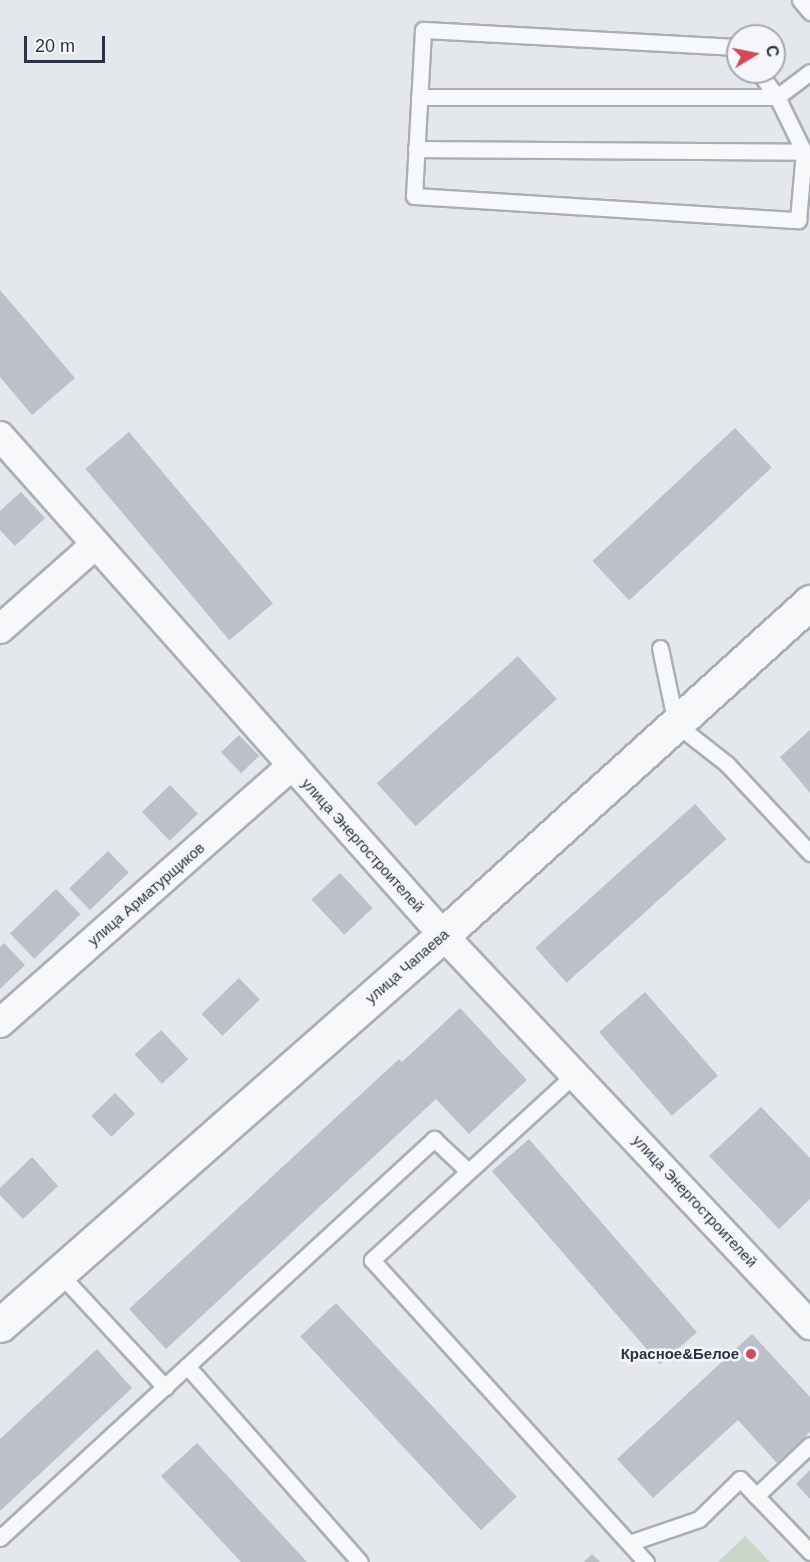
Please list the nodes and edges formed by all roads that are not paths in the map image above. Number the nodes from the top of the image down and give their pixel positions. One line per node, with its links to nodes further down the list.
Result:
1 (800, 0): 2 (lane)
2 (810, 12)
3 (726, 46): 6 (lane)
4 (810, 72): 7 (lane)
5 (767, 84): 7 (lane)
6 (419, 97): 7 (lane); 8 (lane)
7 (777, 98): 9 (lane)
8 (416, 149): 9 (lane); 9 (lane)
9 (804, 152)
10 (0, 436): 11 (street, улица Энергостроителей)
11 (96, 544): 13 (street); 16 (street, улица Энергостроителей)
12 (810, 602): 15 (street, улица Чапаева)
13 (0, 629)
14 (660, 648): 15 (lane)
15 (676, 724): 17 (lane); 18 (street, улица Чапаева)
16 (292, 765): 18 (street, улица Энергостроителей); 19 (street, улица Арматурщиков)
17 (810, 853)
18 (443, 935): 20 (street, улица Энергостроителей); 22 (street, улица Чапаева)
19 (0, 1023)
20 (576, 1073): 21 (lane); 24 (street, улица Энергостроителей)
21 (467, 1170): 25 (lane); 30 (lane)
22 (59, 1273): 23 (street, улица Чапаева); 26 (lane)
23 (0, 1325)
24 (810, 1325)
25 (187, 1366): 26 (lane); 32 (lane)
26 (165, 1387): 29 (lane)
27 (810, 1445): 28 (lane)
28 (756, 1496): 30 (lane); 31 (lane)
29 (0, 1538)
30 (629, 1543): 33 (lane)
31 (810, 1552)
32 (360, 1562)
33 (646, 1562)

